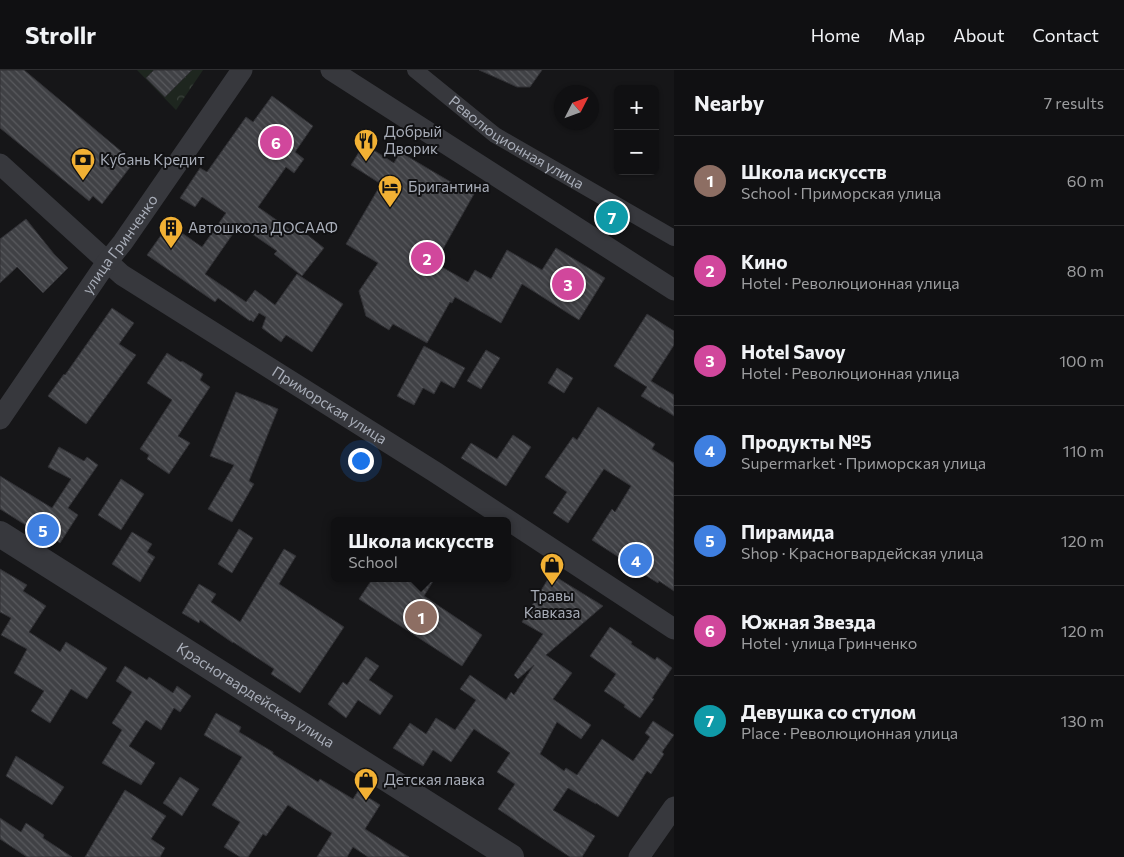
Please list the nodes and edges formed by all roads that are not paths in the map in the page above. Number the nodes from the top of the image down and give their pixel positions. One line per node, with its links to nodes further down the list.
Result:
1 (242, 70): 6 (street, улица Гринченко)
2 (330, 70): 7 (street)
3 (415, 70): 5 (street, Революционная улица)
4 (0, 164): 6 (street, Приморская улица)
5 (674, 238)
6 (107, 262): 8 (street, улица Гринченко); 9 (street, Приморская улица)
7 (674, 290)
8 (0, 419)
9 (504, 517)
10 (511, 522): 12 (street, Приморская улица)
11 (0, 534): 14 (street, Красногвардейская улица)
12 (674, 629)
13 (674, 806): 15 (street)
14 (511, 857)
15 (640, 857)

